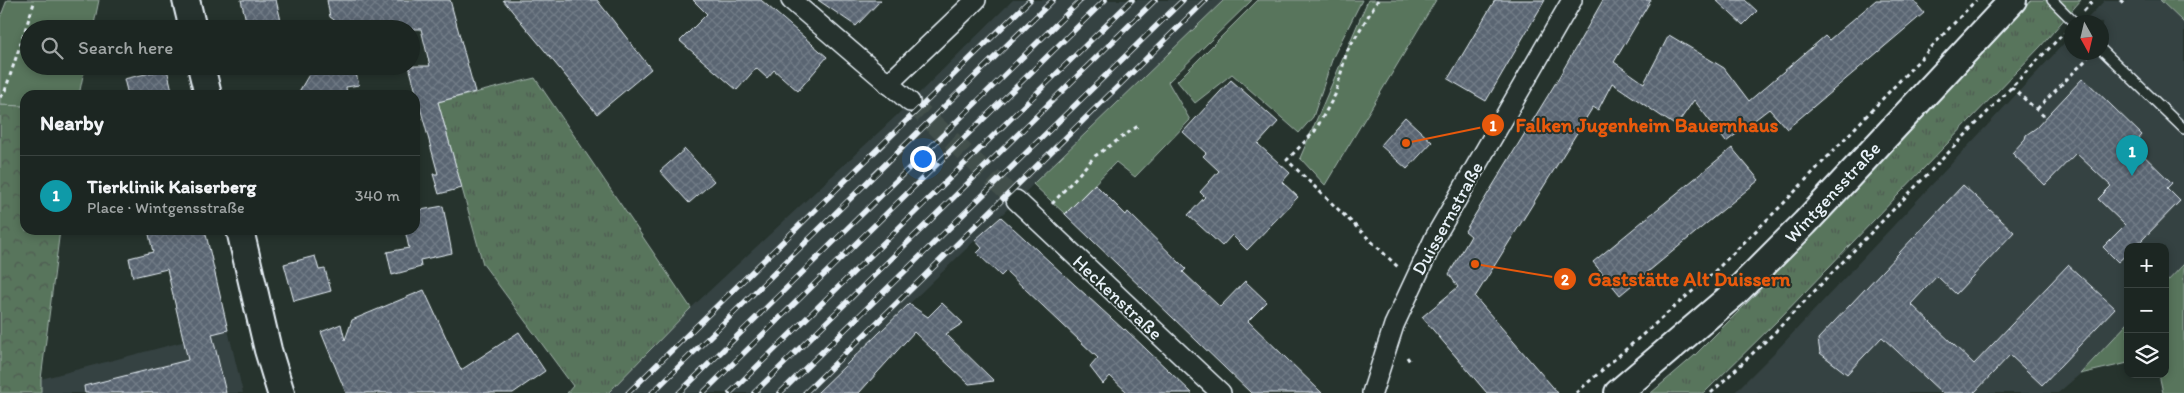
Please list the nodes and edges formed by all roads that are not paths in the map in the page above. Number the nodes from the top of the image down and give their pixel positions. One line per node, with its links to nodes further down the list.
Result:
1 (186, 0): 8 (main road)
2 (791, 0): 11 (street)
3 (976, 0): 11 (street)
4 (1572, 0): 19 (street, Duissernstraße)
5 (2013, 0): 20 (main road, Wintgensstraße)
6 (2052, 0): 7 (lane)
7 (2067, 15)
8 (191, 20)
9 (2109, 57): 14 (lane)
10 (203, 75): 12 (main road)
11 (888, 84): 13 (street)
12 (207, 90)
13 (910, 102)
14 (2184, 129)
15 (1016, 200): 18 (street, Heckenstraße)
16 (241, 235): 17 (main road)
17 (281, 393)
18 (1221, 393)
19 (1372, 393)
20 (1618, 393)

